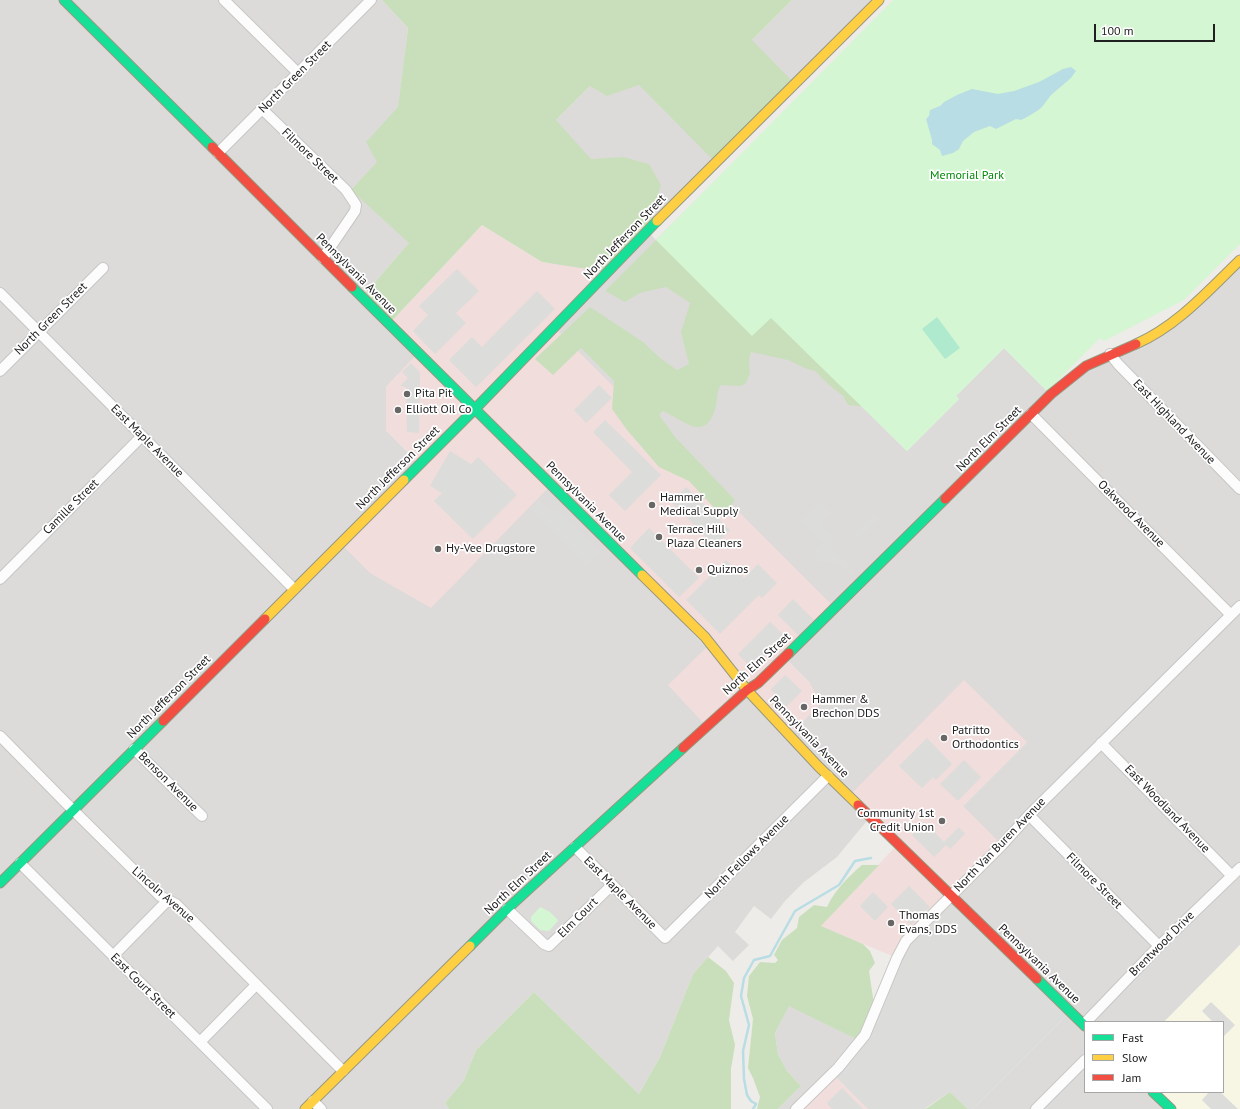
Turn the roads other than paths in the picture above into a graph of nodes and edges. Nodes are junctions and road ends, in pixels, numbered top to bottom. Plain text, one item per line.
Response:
1 (64, 0) edge
2 (224, 0) edge
3 (371, 0) edge
4 (879, 0) edge
5 (298, 73) junction
6 (262, 109) junction
7 (218, 153) junction
8 (323, 258) junction
9 (1240, 260) edge
10 (103, 268) dead end
11 (0, 293) edge
12 (39, 332) junction
13 (1110, 354) junction
14 (0, 371) edge
15 (474, 409) junction
16 (1031, 414) junction
17 (142, 436) junction
18 (1240, 489) edge
19 (0, 578) edge
20 (294, 589) junction
21 (1240, 606) edge
22 (1231, 615) junction
23 (747, 690) junction
24 (0, 736) edge
25 (1102, 743) junction
26 (134, 749) junction
27 (828, 776) junction
28 (73, 810) junction
29 (1029, 815) junction
30 (202, 816) dead end
31 (575, 847) junction
32 (20, 863) junction
33 (1240, 868) edge
34 (1232, 876) junction
35 (0, 883) edge
36 (612, 884) junction
37 (951, 895) junction
38 (168, 900) junction
39 (507, 909) junction
40 (665, 938) joint
41 (1159, 946) junction
42 (113, 956) junction
43 (256, 985) junction
44 (1088, 1021) edge
45 (1084, 1023) edge
46 (200, 1042) junction
47 (1084, 1061) edge
48 (343, 1071) junction
49 (1154, 1093) edge
50 (313, 1101) junction
51 (1168, 1108) edge
52 (267, 1109) edge
53 (305, 1109) edge
54 (321, 1109) edge
55 (796, 1109) edge
56 (1036, 1109) edge

1 - 7 main road, Pennsylvania Avenue
2 - 5 street
3 - 5 street, North Green Street
4 - 15 main road, North Jefferson Street
5 - 6 street, North Green Street
6 - 7 street, North Green Street
6 - 8 street, Filmore Street
7 - 8 main road, Pennsylvania Avenue
8 - 15 main road, Pennsylvania Avenue
9 - 13 main road, North Elm Street
10 - 12 street, North Green Street
11 - 12 street, East Maple Avenue
12 - 14 street, North Green Street
12 - 17 street, East Maple Avenue
13 - 16 main road, North Elm Street
13 - 18 street, East Highland Avenue
15 - 20 main road, North Jefferson Street
15 - 23 main road, Pennsylvania Avenue
16 - 22 street, Oakwood Avenue
16 - 23 main road, North Elm Street
17 - 19 street, Camille Street
17 - 20 street, East Maple Avenue
20 - 26 main road, North Jefferson Street
21 - 22 street, North Van Buren Avenue
22 - 25 street, North Van Buren Avenue
23 - 27 main road, Pennsylvania Avenue
23 - 31 main road, North Elm Street
24 - 28 street, Lincoln Avenue
25 - 29 street, North Van Buren Avenue
25 - 34 street, East Woodland Avenue
26 - 28 main road, North Jefferson Street
26 - 30 street, Benson Avenue
27 - 37 main road, Pennsylvania Avenue
27 - 40 street, North Fellows Avenue
28 - 32 main road, North Jefferson Street
28 - 38 street, Lincoln Avenue
29 - 37 street, North Van Buren Avenue
29 - 41 street, Filmore Street
31 - 36 street, East Maple Avenue
31 - 39 main road, North Elm Street
32 - 35 main road, North Jefferson Street
32 - 42 street, East Court Street
33 - 34 street, Brentwood Drive
34 - 41 street, Brentwood Drive
36 - 39 street, Elm Court
36 - 40 street, East Maple Avenue
37 - 45 main road, Pennsylvania Avenue
37 - 55 street, North Van Buren Avenue
38 - 42 street
38 - 43 street, Lincoln Avenue
39 - 48 main road, North Elm Street
41 - 44 street, Brentwood Drive
42 - 46 street, East Court Street
43 - 46 street
43 - 48 street, Lincoln Avenue
46 - 52 street, East Court Street
47 - 56 street
48 - 50 main road, North Elm Street
49 - 51 main road
50 - 53 main road, North Elm Street
50 - 54 street

